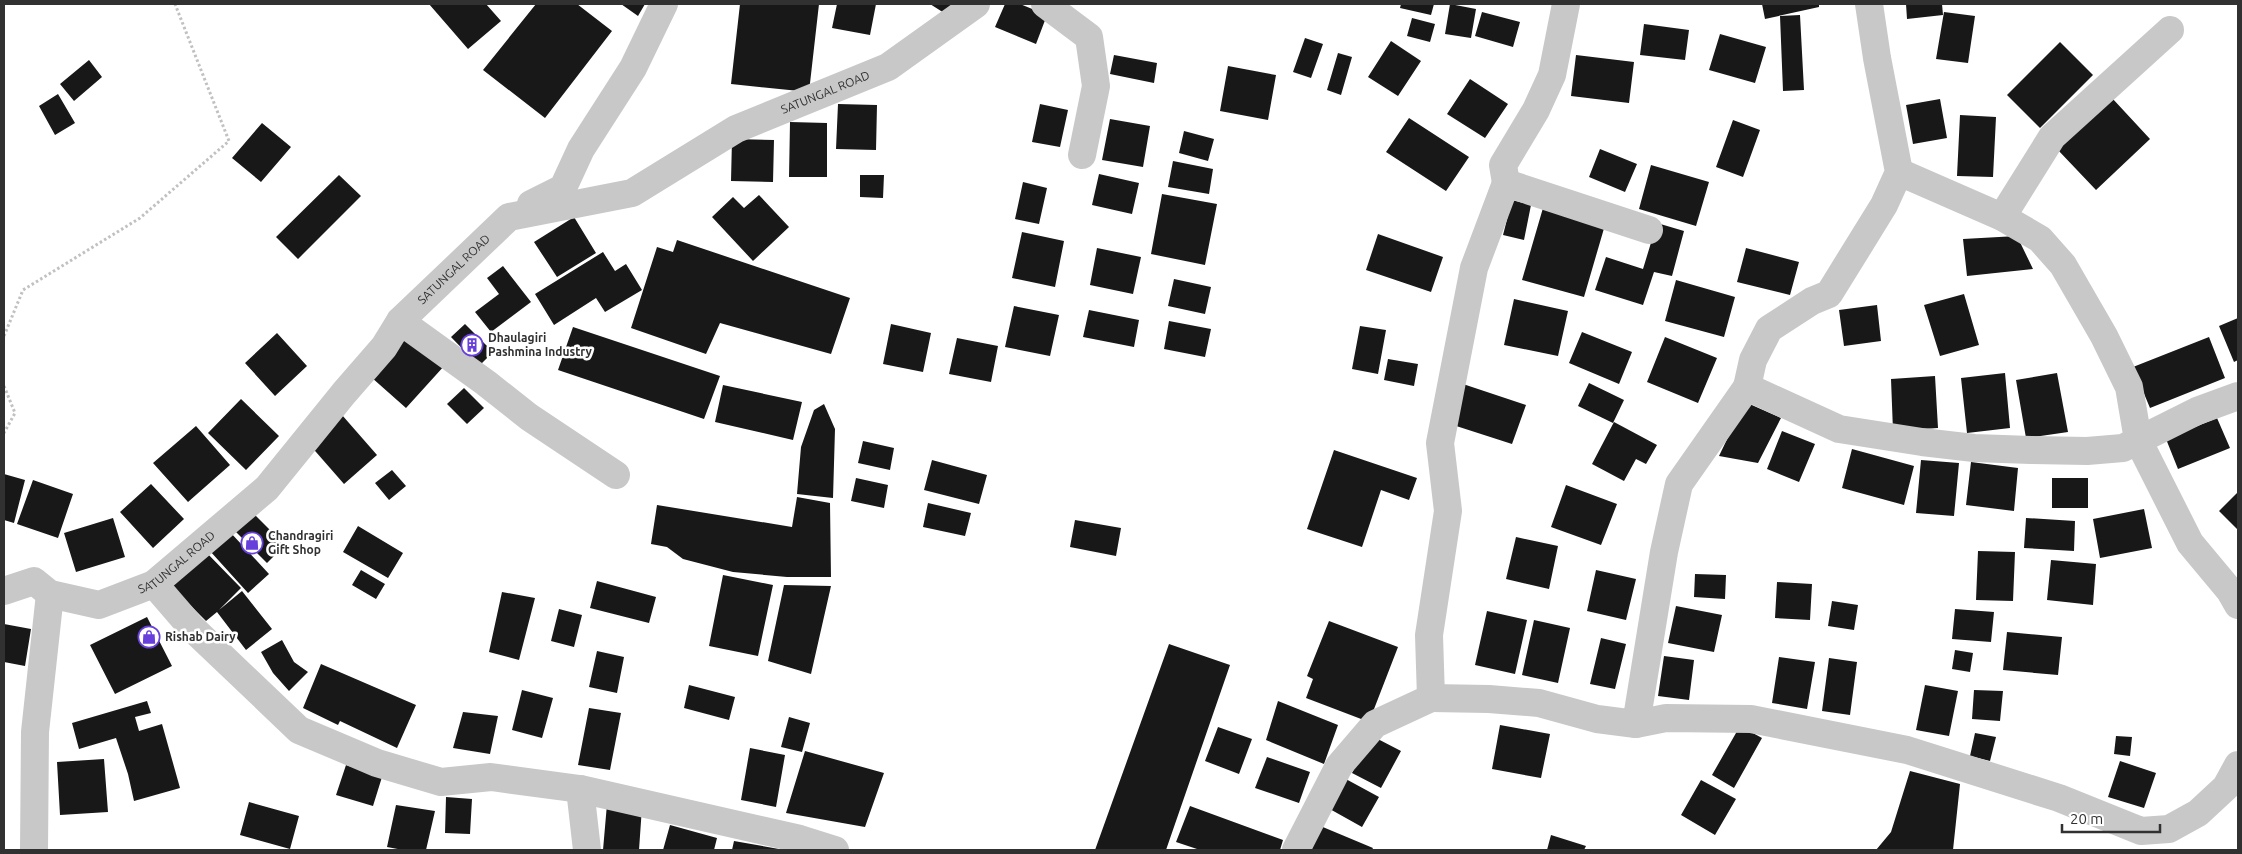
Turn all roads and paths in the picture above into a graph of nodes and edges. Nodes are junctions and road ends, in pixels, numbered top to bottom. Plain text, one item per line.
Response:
1 (174, 4) edge
2 (664, 4) edge
3 (976, 4) edge
4 (1045, 4) edge
5 (1566, 4) edge
6 (1869, 4) edge
7 (2170, 30) dead end
8 (1082, 155) dead end
9 (1899, 172) junction
10 (1506, 183) junction
11 (508, 216) junction
12 (2002, 217) junction
13 (1649, 230) dead end
14 (400, 322) junction
15 (4, 336) edge
16 (4, 386) edge
17 (1747, 387) junction
18 (2238, 396) edge
19 (4, 433) edge
20 (2138, 440) junction
21 (616, 475) dead end
22 (154, 584) junction
23 (4, 591) edge
24 (50, 594) junction
25 (2238, 605) edge
26 (1431, 698) junction
27 (1636, 724) junction
28 (2238, 765) edge
29 (580, 789) junction
30 (34, 850) edge
31 (587, 850) edge
32 (835, 850) edge
33 (1296, 850) edge

1 - 15 path
2 - 11 street
3 - 11 street, SATUNGAL ROAD
4 - 8 street
5 - 10 street
6 - 9 street
7 - 12 street
9 - 12 street
9 - 17 street
10 - 13 street
10 - 26 street
11 - 14 street, SATUNGAL ROAD
12 - 20 street
14 - 21 street
14 - 22 street, SATUNGAL ROAD
16 - 19 path
17 - 20 street
17 - 27 street
18 - 20 street
20 - 25 street
22 - 24 street, SATUNGAL ROAD
22 - 29 street
23 - 24 street, SATUNGAL ROAD
24 - 30 street
26 - 27 street
26 - 33 street
27 - 28 street
29 - 31 street
29 - 32 street

